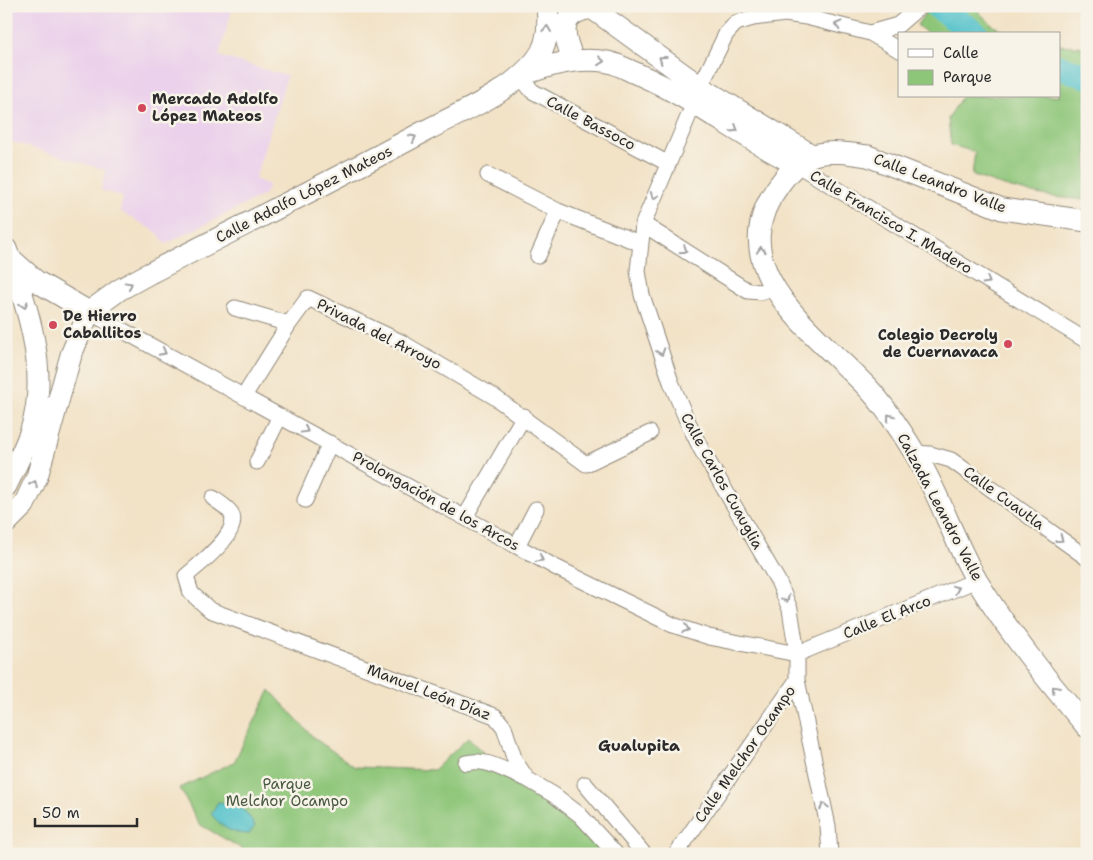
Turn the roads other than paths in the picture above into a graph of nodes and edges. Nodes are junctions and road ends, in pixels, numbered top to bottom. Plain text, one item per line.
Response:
1 (547, 6) edge
2 (920, 6) edge
3 (590, 7) edge
4 (870, 33) junction
5 (898, 49) edge
6 (574, 61) junction
7 (520, 76) junction
8 (698, 95) junction
9 (803, 159) junction
10 (668, 164) junction
11 (488, 175) dead end
12 (558, 211) junction
13 (1087, 221) edge
14 (643, 224) junction
15 (639, 243) junction
16 (8, 253) edge
17 (538, 256) dead end
18 (772, 287) junction
19 (235, 308) dead end
20 (89, 312) junction
21 (289, 324) junction
22 (1087, 342) edge
23 (244, 396) junction
24 (280, 416) junction
25 (524, 416) junction
26 (650, 433) dead end
27 (330, 443) junction
28 (915, 453) junction
29 (257, 462) dead end
30 (6, 486) edge
31 (213, 498) dead end
32 (305, 500) dead end
33 (536, 509) dead end
34 (465, 517) junction
35 (6, 523) edge
36 (517, 546) junction
37 (1087, 558) edge
38 (977, 580) junction
39 (797, 654) junction
40 (797, 680) junction
41 (1087, 726) edge
42 (466, 763) dead end
43 (527, 779) junction
44 (585, 784) dead end
45 (616, 854) edge
46 (644, 854) edge
47 (676, 854) edge
48 (830, 854) edge

7 -> 1 street, Calle Adolfo López Mateos
2 - 4 street, Calle Carlos Cuauglia
3 - 6 street
8 -> 3 street
4 - 5 street
4 -> 8 street, Calle Carlos Cuauglia
6 - 7 street, Calle Adolfo López Mateos
6 -> 8 street, Calle Adolfo López Mateos
7 - 10 street, Calle Bassoco
20 -> 7 street, Calle Adolfo López Mateos
8 - 9 street, Calle Francisco I. Madero
8 - 10 street, Calle Carlos Cuauglia
9 - 13 street, Calle Leandro Valle
18 -> 9 street, Calzada Leandro Valle
9 -> 22 street, Calle Francisco I. Madero
10 -> 14 street, Calle Carlos Cuauglia
11 - 12 street
12 - 15 street
12 - 17 street
14 - 15 street, Calle Carlos Cuauglia
14 -> 18 street
15 -> 39 street, Calle Carlos Cuauglia
16 - 20 street
16 -> 30 street
28 -> 18 street, Calzada Leandro Valle
19 - 21 street
20 -> 23 street, Prolongación de los Arcos
35 -> 20 street
21 - 23 street, Privada del Arroyo
21 - 25 street, Privada del Arroyo
23 - 24 street, Prolongación de los Arcos
24 -> 27 street, Prolongación de los Arcos
24 - 29 street
25 - 26 street, Privada del Arroyo
25 - 34 street
27 - 32 street
27 - 34 street, Prolongación de los Arcos
28 -> 37 street, Calle Cuautla
28 - 38 street, Calzada Leandro Valle
31 - 43 street, Manuel León Díaz
33 - 36 street
34 - 36 street, Prolongación de los Arcos
36 -> 39 street, Prolongación de los Arcos
39 -> 38 street, Calle El Arco
41 -> 38 street, Calzada Leandro Valle
39 - 40 street, Calle Carlos Cuauglia
40 - 47 street, Calle Melchor Ocampo
48 -> 40 street, Calle Carlos Cuauglia
42 - 43 street
43 - 45 street, Manuel León Díaz
44 - 46 street

